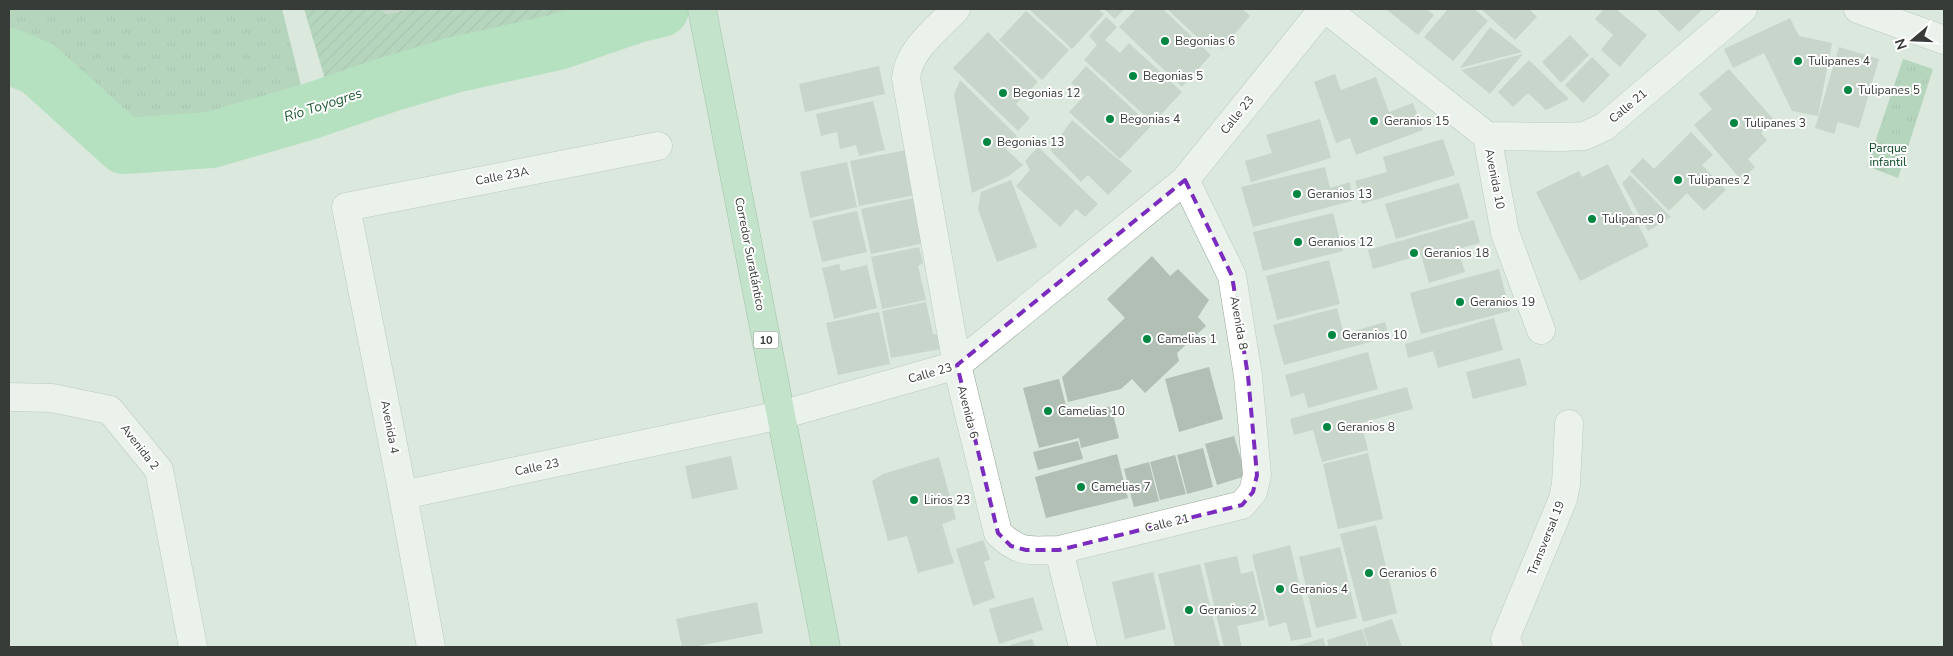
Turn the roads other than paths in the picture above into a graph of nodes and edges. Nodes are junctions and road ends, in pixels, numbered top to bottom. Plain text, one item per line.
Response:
1 (956, 9) edge
2 (1324, 9) edge
3 (1743, 9) edge
4 (1858, 9) edge
5 (704, 20) edge
6 (1944, 40) edge
7 (1486, 136) junction
8 (658, 146) dead end
9 (1185, 180) junction
10 (346, 207) joint
11 (1541, 330) dead end
12 (957, 366) junction
13 (9, 397) edge
14 (781, 415) junction
15 (1569, 424) dead end
16 (1257, 475) joint
17 (403, 495) junction
18 (1059, 550) junction
19 (193, 647) edge
20 (431, 647) edge
21 (826, 647) edge
22 (1083, 647) edge
23 (1509, 647) edge

1 - 12 street, Avenida 6
2 - 7 street, Avenida 10
2 - 9 street, Calle 23
3 - 7 street, Calle 21
4 - 6 street
5 - 14 main road, Corredor Suratlántico / 10
7 - 11 street, Avenida 10
8 - 10 street, Calle 23A
9 - 12 street, Calle 23
9 - 16 street, Avenida 8
10 - 17 street, Avenida 4
12 - 14 street, Calle 23
12 - 18 street, Avenida 6
13 - 19 street, Avenida 2
14 - 17 street, Calle 23
14 - 21 main road, Corredor Suratlántico / 10
15 - 23 street, Transversal 19
16 - 18 street, Calle 21
17 - 20 street, Avenida 4
18 - 22 street

